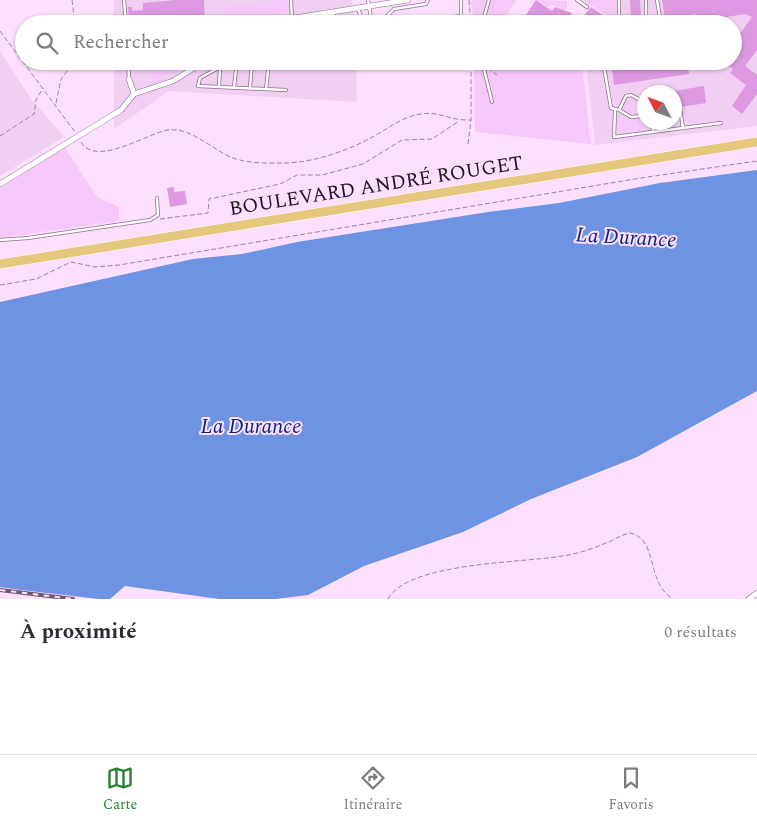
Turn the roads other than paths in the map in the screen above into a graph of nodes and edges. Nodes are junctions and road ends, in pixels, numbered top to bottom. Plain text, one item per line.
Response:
1 (124, 0) edge
2 (291, 0) edge
3 (408, 0) edge
4 (428, 0) edge
5 (461, 0) edge
6 (489, 0) edge
7 (577, 0) edge
8 (619, 0) edge
9 (646, 0) edge
10 (657, 0) edge
11 (368, 3) edge
12 (587, 7) dead end
13 (358, 8) junction
14 (334, 12) junction
15 (646, 14) dead end
16 (125, 15) edge
17 (292, 15) edge
18 (313, 15) edge
19 (333, 15) edge
20 (361, 15) edge
21 (389, 15) edge
22 (461, 15) edge
23 (485, 15) edge
24 (620, 15) edge
25 (660, 15) edge
26 (128, 70) edge
27 (191, 70) edge
28 (216, 70) edge
29 (220, 70) edge
30 (236, 70) edge
31 (251, 70) edge
32 (268, 70) edge
33 (483, 70) edge
34 (605, 70) edge
35 (129, 79) joint
36 (219, 87) junction
37 (234, 88) junction
38 (250, 88) junction
39 (266, 89) junction
40 (286, 90) dead end
41 (134, 94) junction
42 (637, 98) edge
43 (492, 102) dead end
44 (617, 110) junction
45 (637, 117) edge
46 (721, 123) dead end
47 (682, 128) edge
48 (668, 130) edge
49 (654, 132) joint
50 (757, 142) edge
51 (0, 184) edge
52 (157, 198) dead end
53 (0, 240) edge
54 (0, 264) edge
55 (757, 593) edge
56 (749, 599) edge

1 - 16 lane
2 - 17 lane
3 - 11 street
4 - 21 lane
5 - 22 lane
6 - 23 lane
7 - 12 lane
8 - 24 lane
9 - 15 lane
10 - 25 lane
11 - 13 street
13 - 14 street
13 - 20 lane
14 - 18 street
14 - 19 lane
26 - 35 lane
27 - 41 street
28 - 36 lane
29 - 36 lane
30 - 37 lane
31 - 38 lane
32 - 39 lane
33 - 43 lane
34 - 44 lane
35 - 41 street
36 - 37 lane
37 - 38 lane
38 - 39 lane
39 - 40 lane
41 - 51 street
42 - 44 lane
44 - 45 lane
44 - 49 lane
46 - 47 lane
48 - 49 lane
50 - 54 main road, BOULEVARD ANDRÉ ROUGET
52 - 53 lane
55 - 56 street

